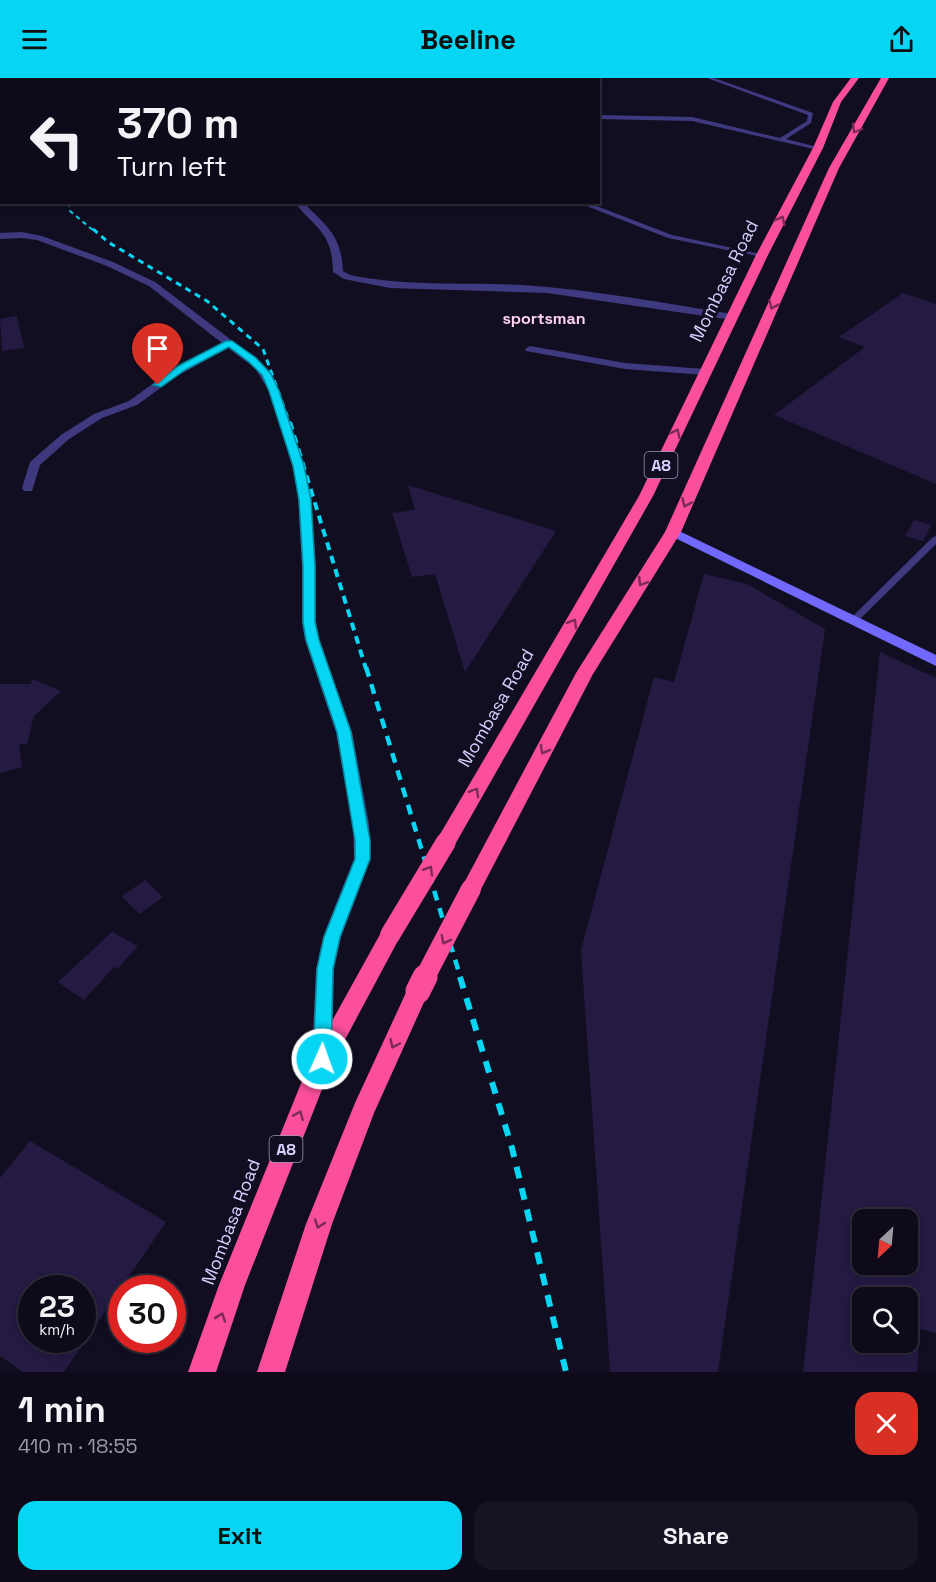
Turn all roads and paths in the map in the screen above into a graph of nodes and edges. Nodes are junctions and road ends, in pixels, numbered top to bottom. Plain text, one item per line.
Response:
1 (709, 78) edge
2 (855, 78) edge
3 (885, 78) edge
4 (600, 117) edge
5 (782, 140) junction
6 (818, 148) junction
7 (300, 204) edge
8 (585, 204) edge
9 (0, 236) edge
10 (762, 255) junction
11 (732, 317) junction
12 (229, 343) junction
13 (530, 350) dead end
14 (705, 372) junction
15 (28, 488) dead end
16 (672, 532) junction
17 (936, 539) edge
18 (854, 620) junction
19 (936, 661) edge
20 (322, 1059) junction
21 (202, 1372) edge
22 (271, 1372) edge

1 - 5 lane
2 - 6 highway, Mombasa Road / A8
3 -> 16 highway, A8
4 - 5 lane
5 - 6 lane
10 -> 6 highway, Mombasa Road / A8
7 - 11 street
8 - 10 lane
9 - 12 street
10 - 11 highway, Mombasa Road / A8
11 - 14 highway, Mombasa Road / A8
12 - 15 street
12 - 20 street
13 - 14 street
20 -> 14 highway, Mombasa Road / A8, bridge
16 - 18 street
16 -> 22 highway, A8, bridge
17 - 18 lane
18 - 19 street
21 -> 20 highway, Mombasa Road / A8

